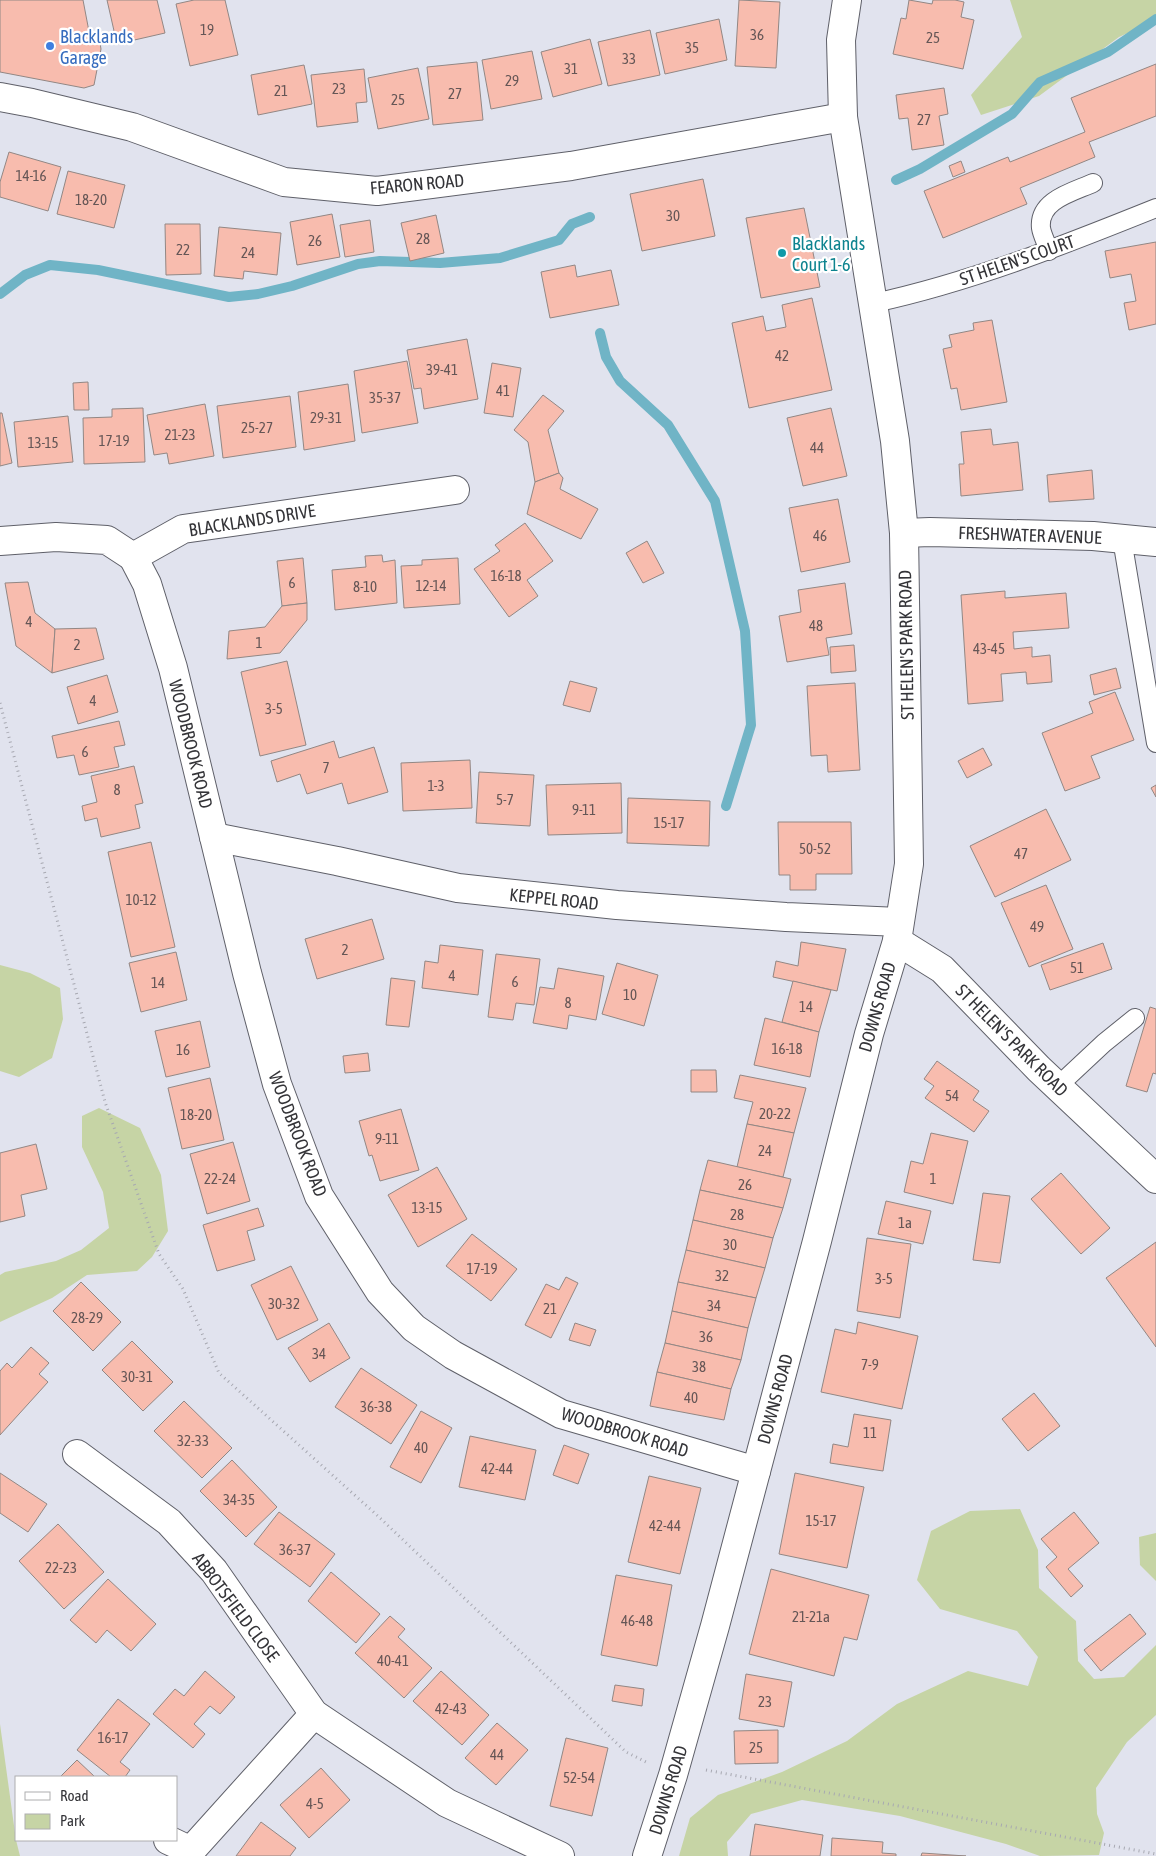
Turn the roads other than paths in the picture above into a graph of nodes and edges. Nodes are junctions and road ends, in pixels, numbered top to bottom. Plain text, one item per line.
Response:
1 (847, 0) edge
2 (0, 97) edge
3 (843, 117) junction
4 (1093, 184) dead end
5 (1156, 208) edge
6 (1049, 251) junction
7 (874, 303) junction
8 (455, 490) dead end
9 (904, 532) junction
10 (1122, 539) junction
11 (0, 541) edge
12 (1156, 542) edge
13 (133, 557) junction
14 (1156, 743) edge
15 (214, 837) junction
16 (898, 931) junction
17 (1135, 1018) dead end
18 (1058, 1086) junction
19 (1156, 1179) edge
20 (77, 1454) dead end
21 (756, 1472) junction
22 (314, 1714) junction
23 (182, 1849) edge
24 (560, 1856) edge
25 (648, 1856) edge

1 - 3 street, ST HELEN'S PARK ROAD
2 - 3 street, FEARON ROAD
3 - 7 street, ST HELEN'S PARK ROAD
4 - 6 lane
5 - 6 lane, ST HELEN'S COURT
6 - 7 lane, ST HELEN'S COURT
7 - 9 street, ST HELEN'S PARK ROAD
8 - 13 street, BLACKLANDS DRIVE
9 - 10 street, FRESHWATER AVENUE
9 - 16 street, ST HELEN'S PARK ROAD
10 - 12 street, FRESHWATER AVENUE
10 - 14 lane
11 - 13 street
13 - 15 street, WOODBROOK ROAD
15 - 16 street, KEPPEL ROAD
15 - 21 street, WOODBROOK ROAD
16 - 18 street, ST HELEN'S PARK ROAD
16 - 21 street, DOWNS ROAD
17 - 18 lane
18 - 19 street, ST HELEN'S PARK ROAD
20 - 22 street, ABBOTSFIELD CLOSE
21 - 25 street, DOWNS ROAD
22 - 23 street
22 - 24 street, ABBOTSFIELD CLOSE

